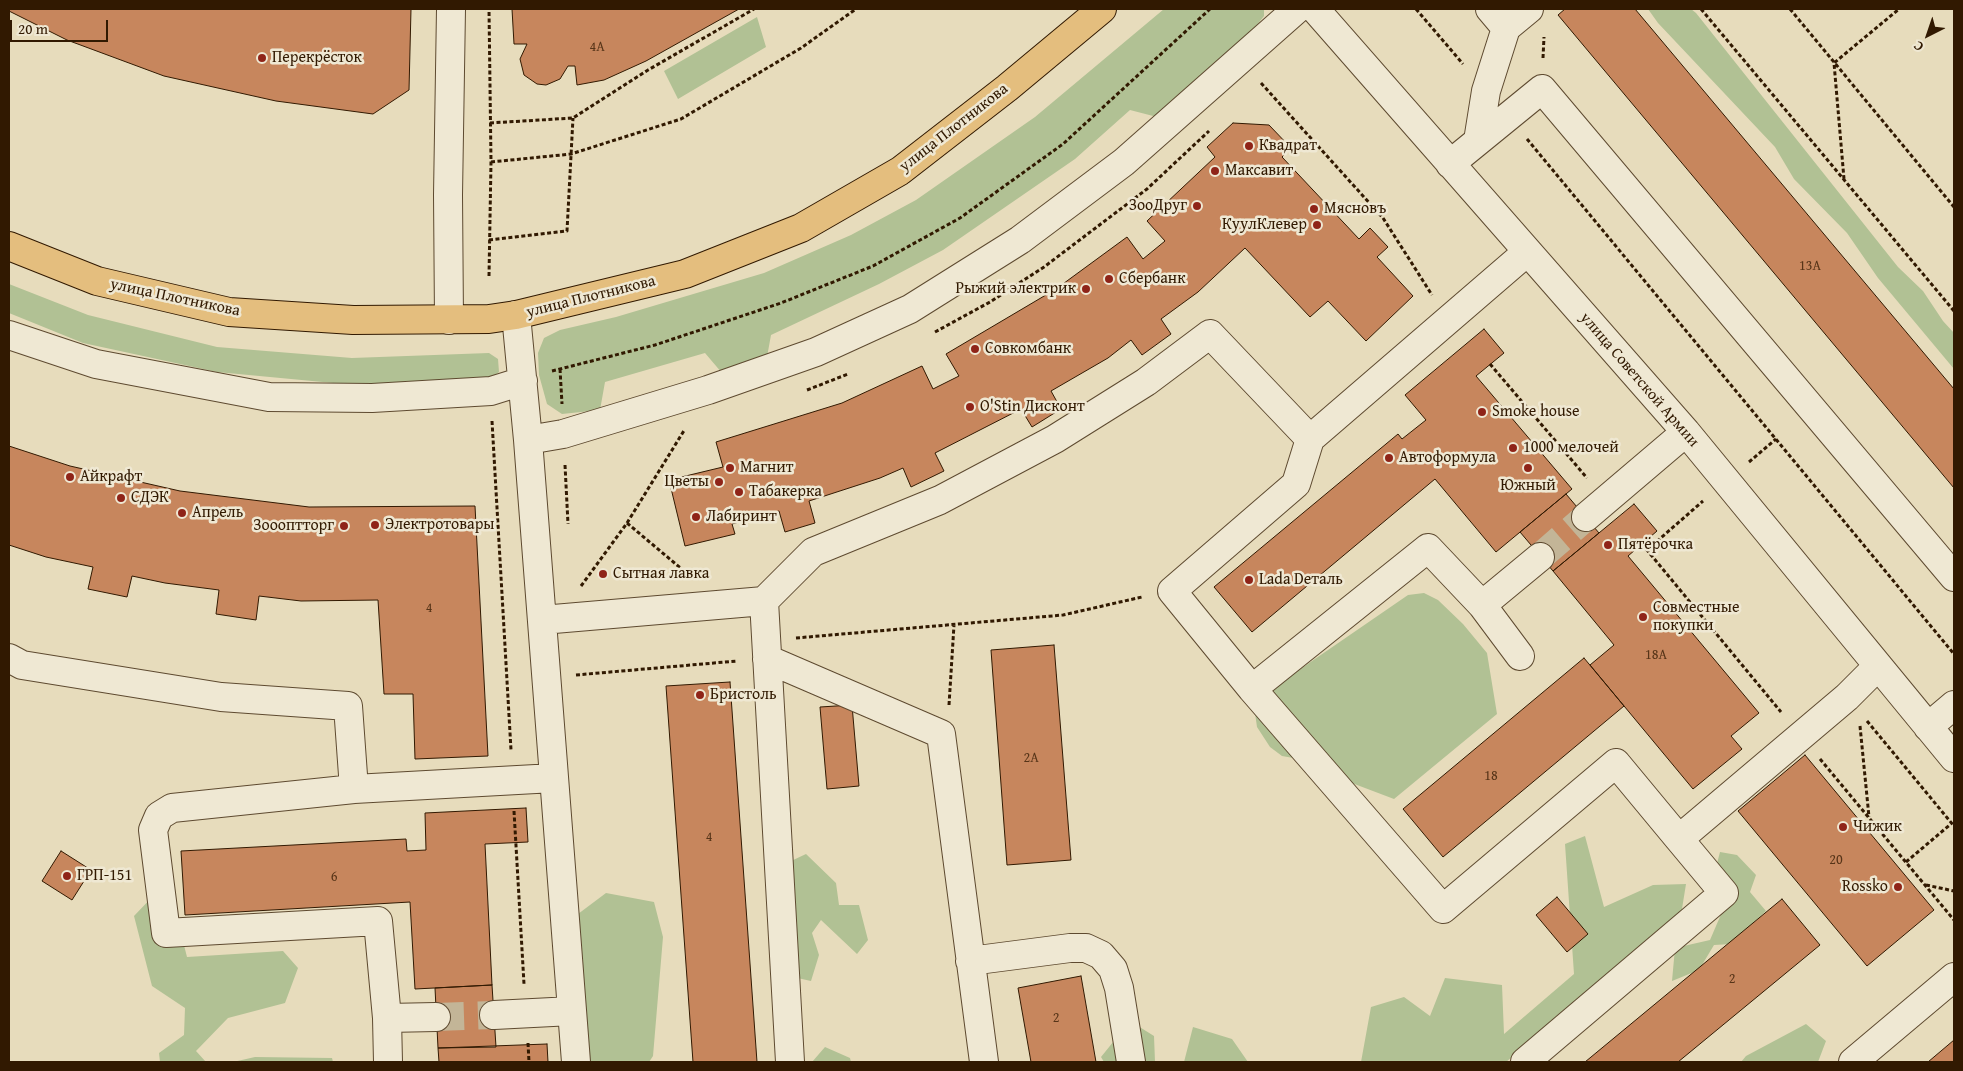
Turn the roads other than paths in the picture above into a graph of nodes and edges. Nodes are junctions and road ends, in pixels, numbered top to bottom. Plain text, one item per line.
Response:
1 (451, 9) edge
2 (1102, 9) edge
3 (1297, 9) edge
4 (1315, 9) edge
5 (1498, 18) edge
6 (1536, 19) edge
7 (1478, 140) junction
8 (1450, 164) junction
9 (9, 246) edge
10 (1527, 252) junction
11 (516, 315) junction
12 (449, 320) junction
13 (9, 335) edge
14 (523, 381) junction
15 (1686, 432) junction
16 (1310, 439) junction
17 (528, 440) junction
18 (1596, 509) tunnel mouth
19 (1540, 557) tunnel mouth
20 (1954, 577) edge
21 (764, 601) junction
22 (1482, 606) junction
23 (542, 620) junction
24 (767, 650) junction
25 (1520, 656) dead end
26 (9, 658) edge
27 (1878, 667) junction
28 (1252, 690) junction
29 (1954, 705) edge
30 (1928, 727) junction
31 (1954, 758) edge
32 (554, 778) junction
33 (354, 789) junction
34 (1679, 839) junction
35 (970, 961) junction
36 (1954, 977) edge
37 (572, 1011) junction
38 (494, 1015) tunnel mouth
39 (436, 1017) tunnel mouth
40 (386, 1018) junction
41 (388, 1062) edge
42 (576, 1062) edge
43 (790, 1062) edge
44 (984, 1062) edge
45 (1131, 1062) edge
46 (1525, 1062) edge
47 (1853, 1062) edge

1 - 12 street
2 - 11 main road, улица Плотникова
3 - 17 street
4 - 8 street, улица Советской Армии
5 - 6 street
5 - 7 street
7 - 8 street
7 - 20 street
8 - 10 street, улица Советской Армии
9 - 12 main road, улица Плотникова
10 - 15 street, улица Советской Армии
10 - 16 street
11 - 12 main road, улица Плотникова
11 - 14 street
13 - 14 street
14 - 17 street
15 - 18 street
15 - 27 street, улица Советской Армии
16 - 21 street
16 - 28 street
17 - 23 street
19 - 22 street
21 - 23 street
21 - 24 street
22 - 25 street
22 - 28 street
23 - 32 street
24 - 35 street
24 - 43 street
26 - 33 street
27 - 30 street, улица Советской Армии
27 - 34 street
28 - 34 street
29 - 30 street
30 - 31 street, улица Советской Армии
32 - 33 street
32 - 37 street
33 - 40 street
34 - 46 street
35 - 44 street
35 - 45 street
36 - 47 street
37 - 38 street
37 - 42 street
39 - 40 street
40 - 41 street

